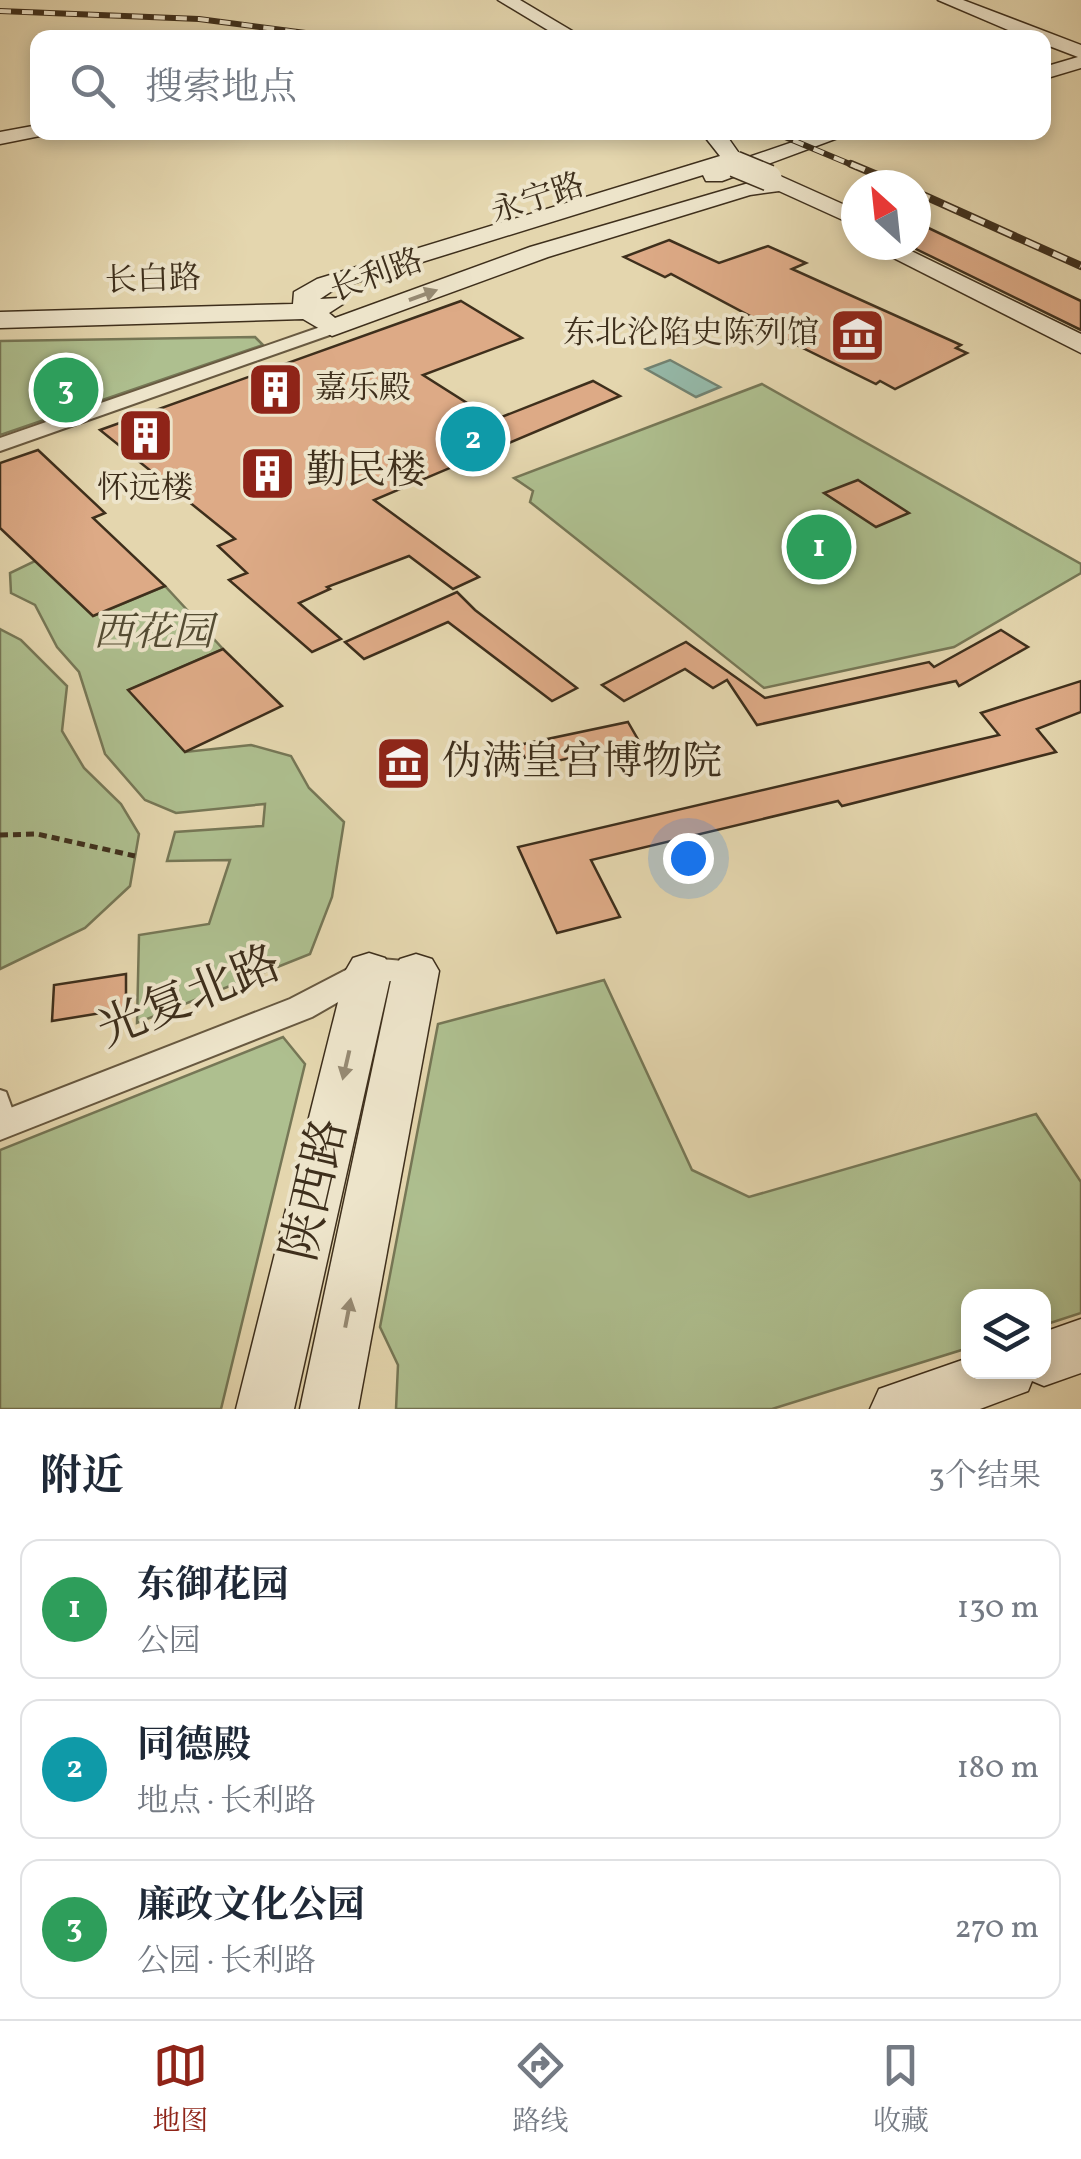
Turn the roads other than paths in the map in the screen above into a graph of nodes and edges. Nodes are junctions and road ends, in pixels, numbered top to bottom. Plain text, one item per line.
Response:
1 (508, 0) edge
2 (938, 3) edge
3 (561, 30) edge
4 (998, 30) edge
5 (1017, 30) edge
6 (1051, 42) edge
7 (1051, 51) edge
8 (1081, 52) edge
9 (1081, 62) edge
10 (1051, 72) edge
11 (30, 132) edge
12 (0, 138) edge
13 (720, 140) edge
14 (820, 140) edge
15 (732, 162) junction
16 (775, 181) junction
17 (841, 212) edge
18 (841, 226) edge
19 (931, 256) edge
20 (910, 260) edge
21 (309, 311) junction
22 (0, 320) edge
23 (332, 328) junction
24 (1081, 330) edge
25 (1081, 345) edge
26 (0, 445) edge
27 (392, 971) junction
28 (3, 1115) edge
29 (1081, 1346) edge
30 (1051, 1357) edge
31 (987, 1379) edge
32 (265, 1409) edge
33 (329, 1409) edge
34 (899, 1409) edge

1 - 3 street
2 - 4 street
2 - 5 street
6 - 8 street
7 - 9 street
9 - 10 street
11 - 12 street
13 - 15 street
14 - 21 street, 永宁路
15 - 16 street, bridge
15 - 21 street
16 - 17 street
16 - 18 street
23 -> 16 street, 长利路
19 - 24 street
20 - 25 street
21 - 22 street, 长白路
21 - 23 street
23 - 26 street, 长利路
27 - 28 street, 光复北路
27 -> 32 street, 陕西路
33 -> 27 street, 陕西路
29 - 30 street
31 - 34 street

